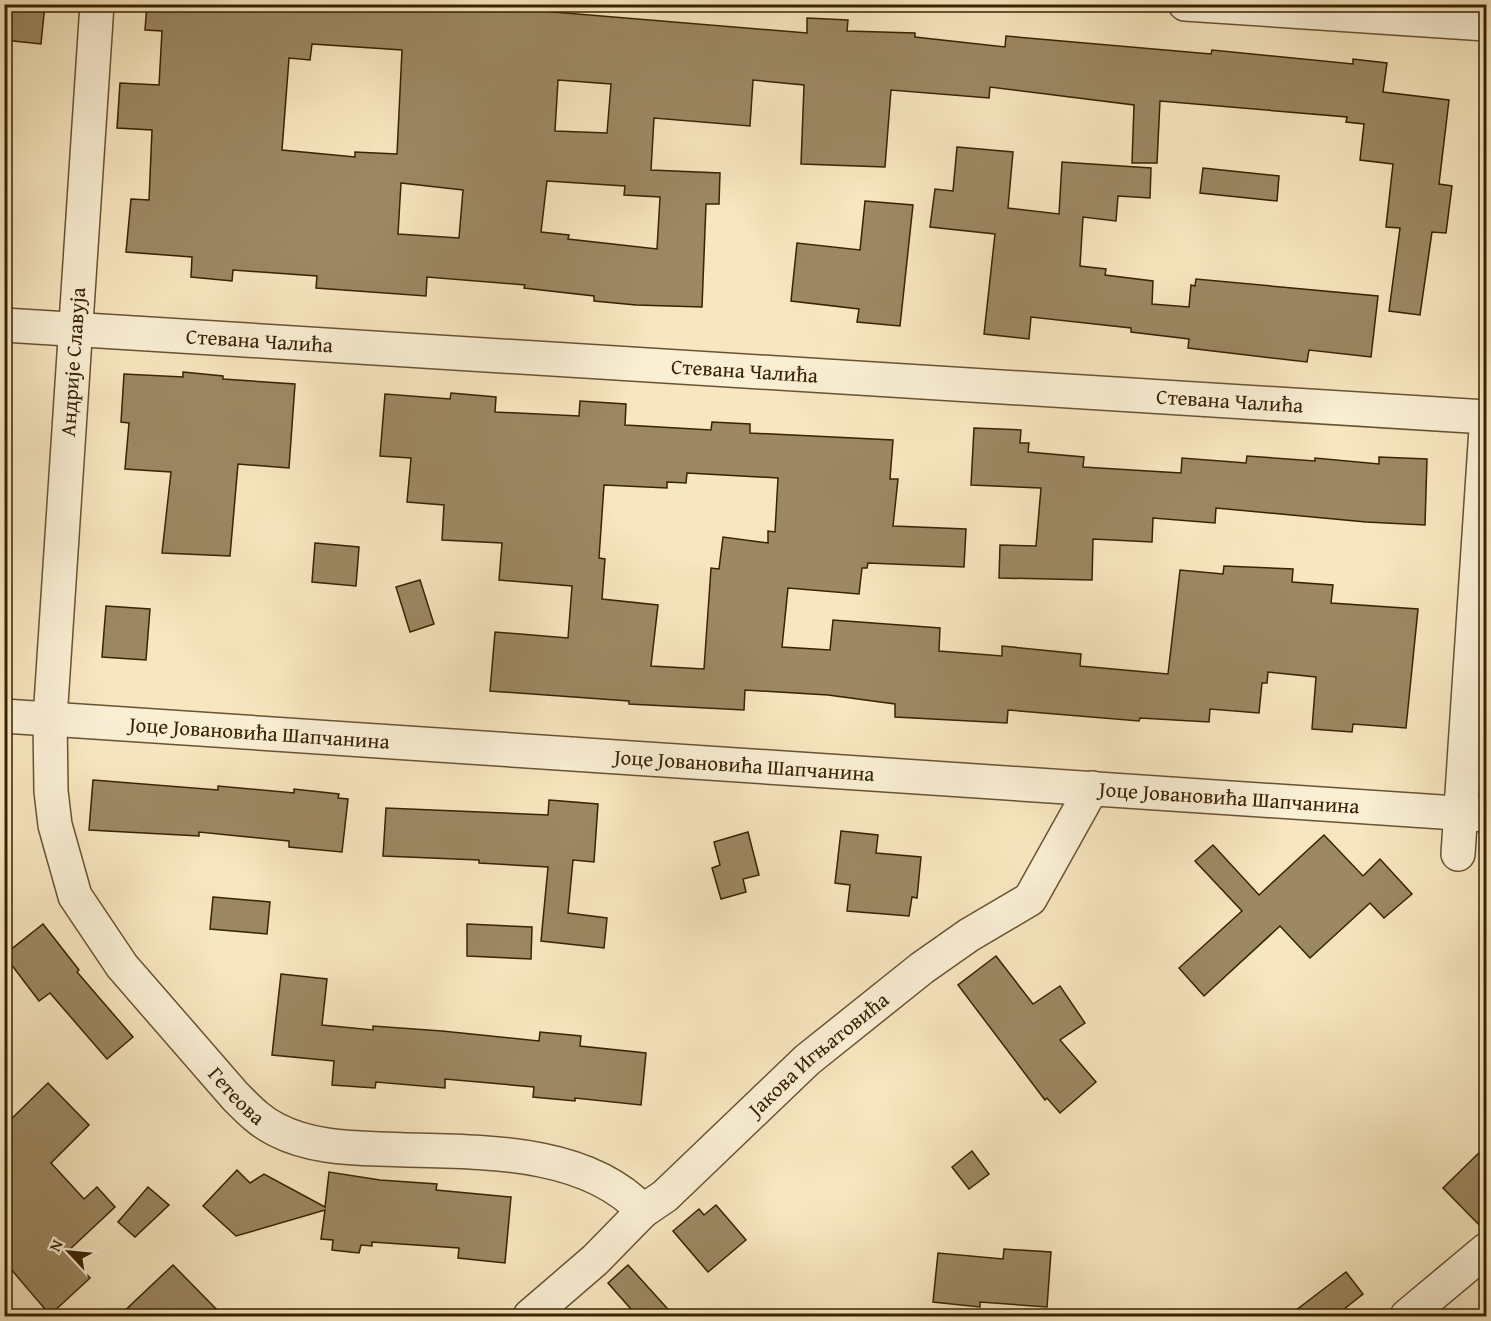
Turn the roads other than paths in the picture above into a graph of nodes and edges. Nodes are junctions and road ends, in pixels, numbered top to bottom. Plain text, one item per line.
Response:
1 (97, 4) edge
2 (1185, 4) edge
3 (1486, 24) edge
4 (4, 325) edge
5 (75, 330) junction
6 (1486, 417) edge
7 (1486, 429) edge
8 (4, 716) edge
9 (50, 719) junction
10 (1092, 788) junction
11 (1474, 814) edge
12 (1458, 854) dead end
13 (643, 1211) junction
14 (1486, 1250) edge
15 (530, 1317) edge
16 (1407, 1317) edge

1 - 5 street, Андрије Славуја
2 - 3 street
4 - 5 street, Стевана Чалића
5 - 6 street, Стевана Чалића
5 - 9 street, Андрије Славуја
7 - 11 street
8 - 9 street, Јоце Јовановића Шапчанина
9 - 10 street, Јоце Јовановића Шапчанина
9 - 13 street, Гетеова
10 - 11 street, Јоце Јовановића Шапчанина
10 - 13 street, Јакова Игњатовића
11 - 12 street
13 - 15 street, Јакова Игњатовића
14 - 16 street

